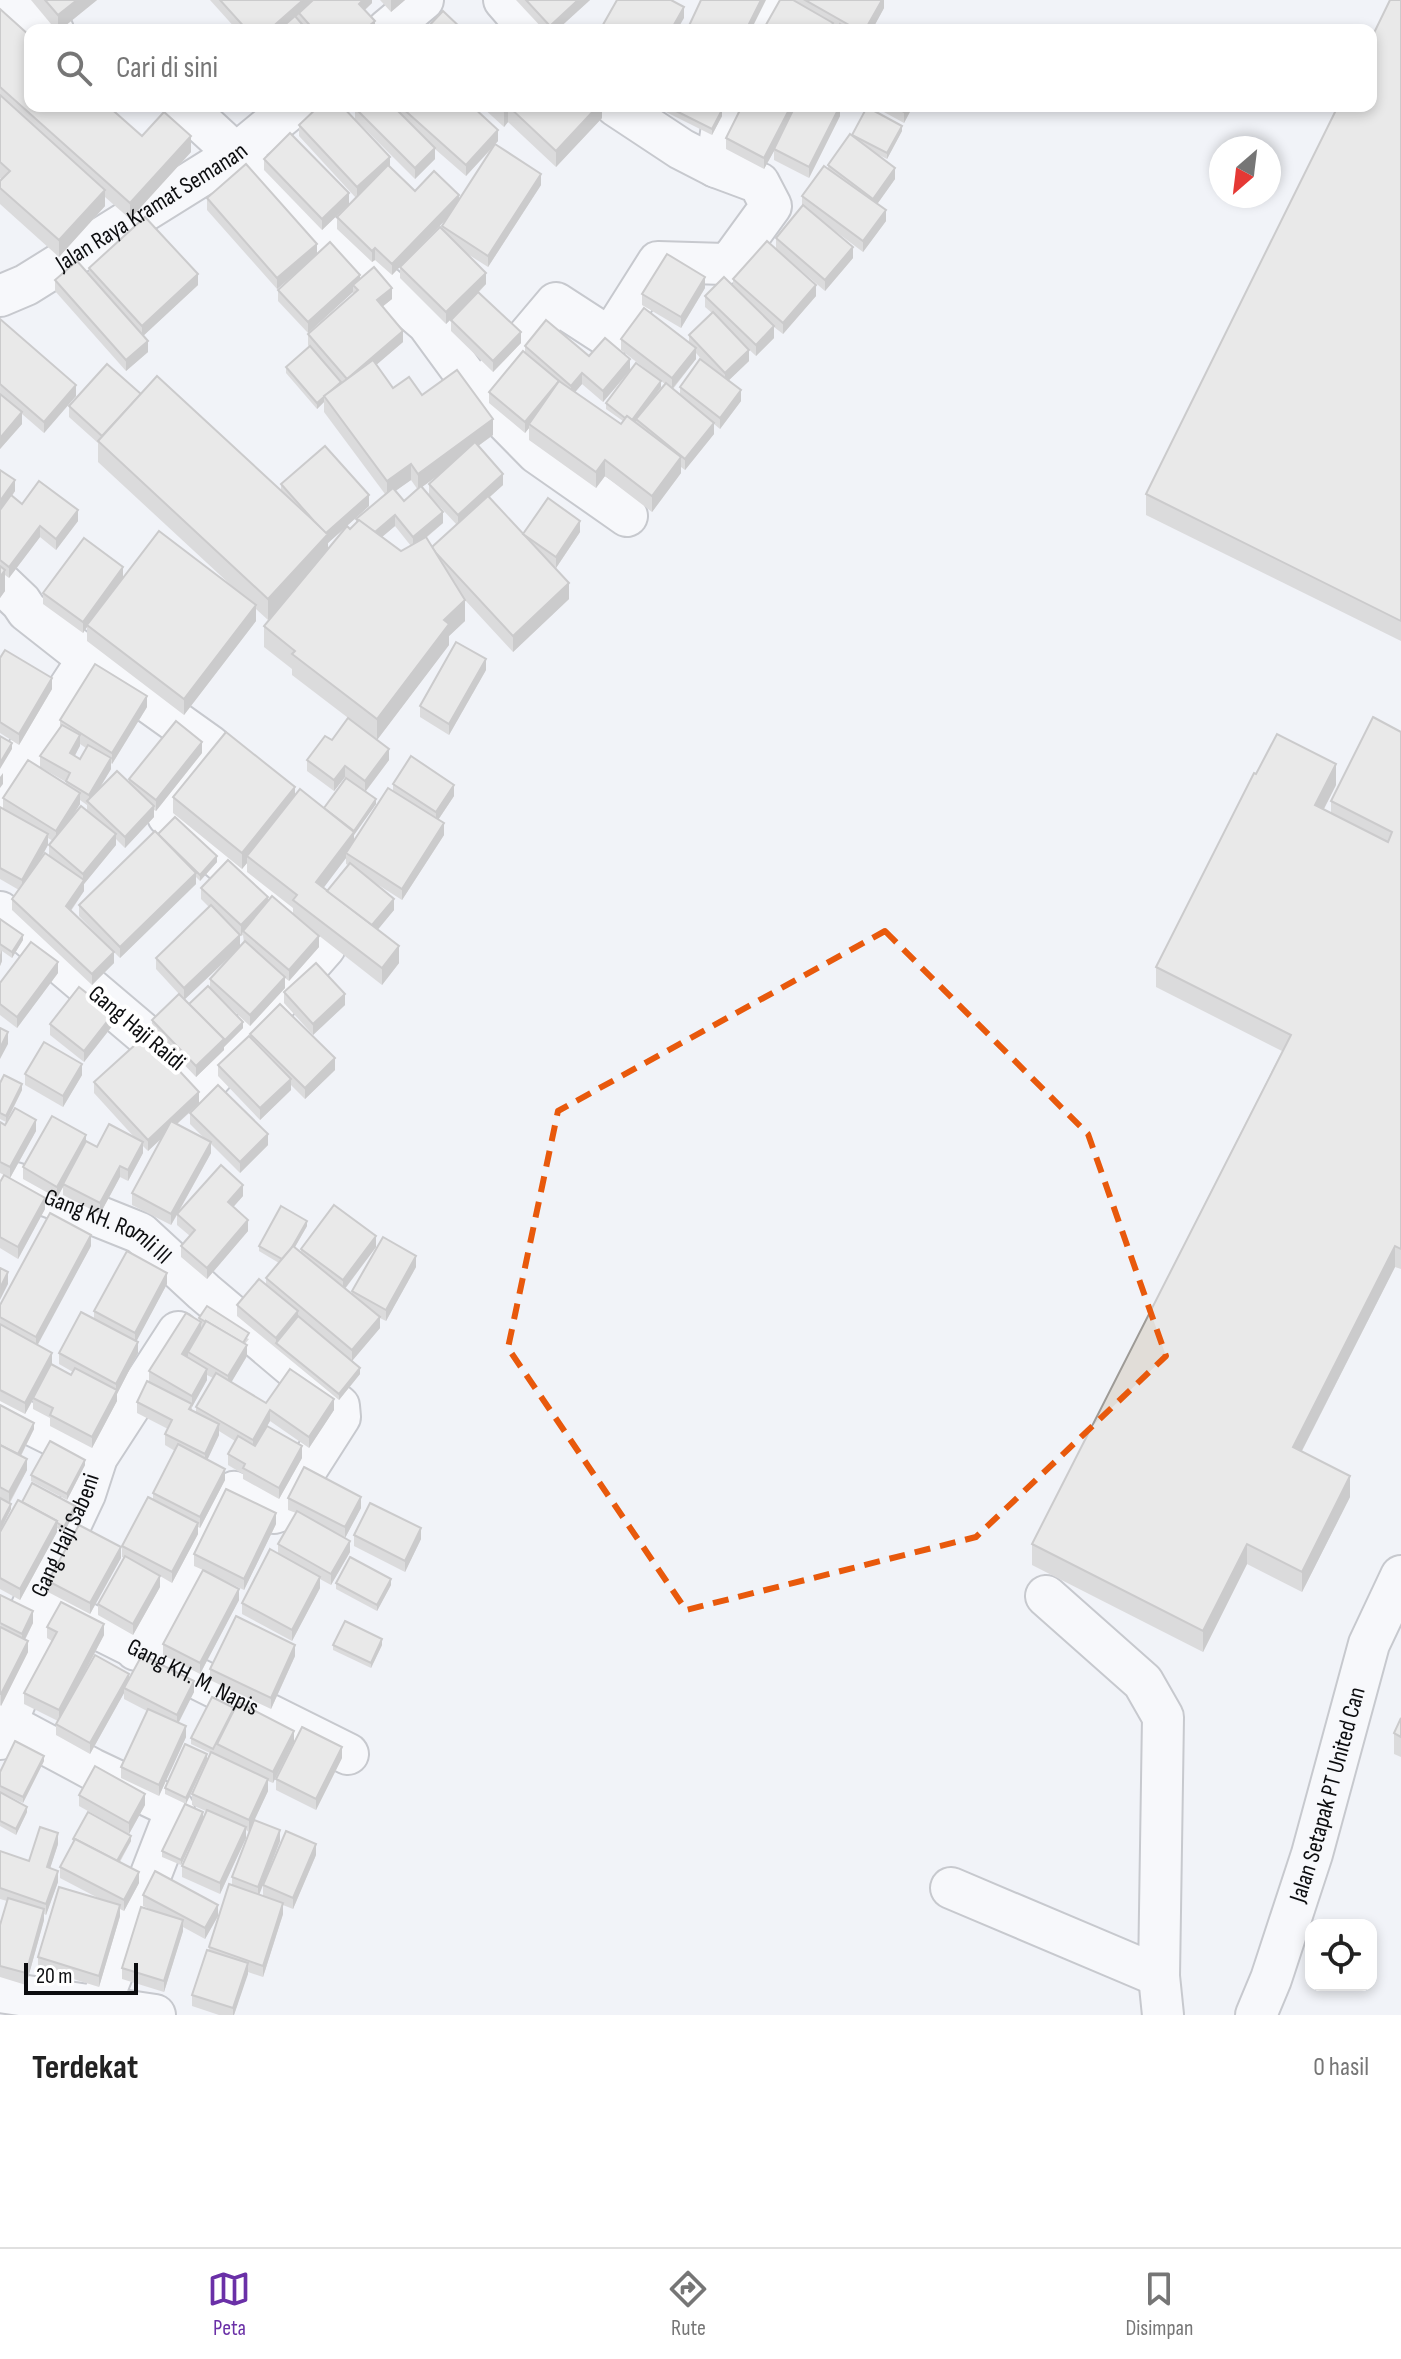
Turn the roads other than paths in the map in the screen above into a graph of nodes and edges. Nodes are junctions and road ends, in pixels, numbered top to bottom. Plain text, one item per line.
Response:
1 (16, 0) edge
2 (423, 0) edge
3 (504, 0) edge
4 (772, 0) edge
5 (46, 24) edge
6 (394, 24) edge
7 (525, 24) edge
8 (762, 24) edge
9 (190, 112) edge
10 (287, 112) edge
11 (625, 112) edge
12 (724, 112) edge
13 (236, 154) junction
14 (716, 167) junction
15 (9, 282) edge
16 (479, 394) junction
17 (627, 516) dead end
18 (0, 582) edge
19 (88, 659) junction
20 (0, 793) edge
21 (0, 912) edge
22 (0, 1182) edge
23 (204, 1292) junction
24 (0, 1409) edge
25 (97, 1457) junction
26 (1401, 1576) edge
27 (1046, 1596) dead end
28 (25, 1612) edge
29 (136, 1650) junction
30 (3, 1731) edge
31 (348, 1754) dead end
32 (951, 1888) dead end
33 (1159, 1976) junction
34 (0, 1992) edge
35 (99, 2008) junction
36 (155, 2015) edge
37 (1163, 2015) edge
38 (1256, 2015) edge

1 - 5 street
2 - 6 street
3 - 7 street
4 - 8 street
9 - 13 street
10 - 13 street, Jalan Raya Kramat Semanan
11 - 14 street
12 - 14 street
13 - 15 street, Jalan Raya Kramat Semanan
13 - 16 street
14 - 16 street
16 - 17 street
18 - 19 street, Gang Haji Raidi
19 - 20 street
19 - 21 street, Gang Haji Raidi
22 - 23 street, Gang KH. Romli III
23 - 25 street, Gang Haji Sabeni
23 - 29 street, Gang KH. Romli III
24 - 25 street, Gang Haji Sabeni
25 - 28 street, Gang Haji Sabeni
26 - 38 street, Jalan Setapak PT United Can
27 - 33 street
28 - 29 street, Gang KH. M. Napis
28 - 30 street
29 - 31 street, Gang KH. M. Napis
30 - 35 street
32 - 33 street
33 - 37 street
34 - 35 street
35 - 36 street

